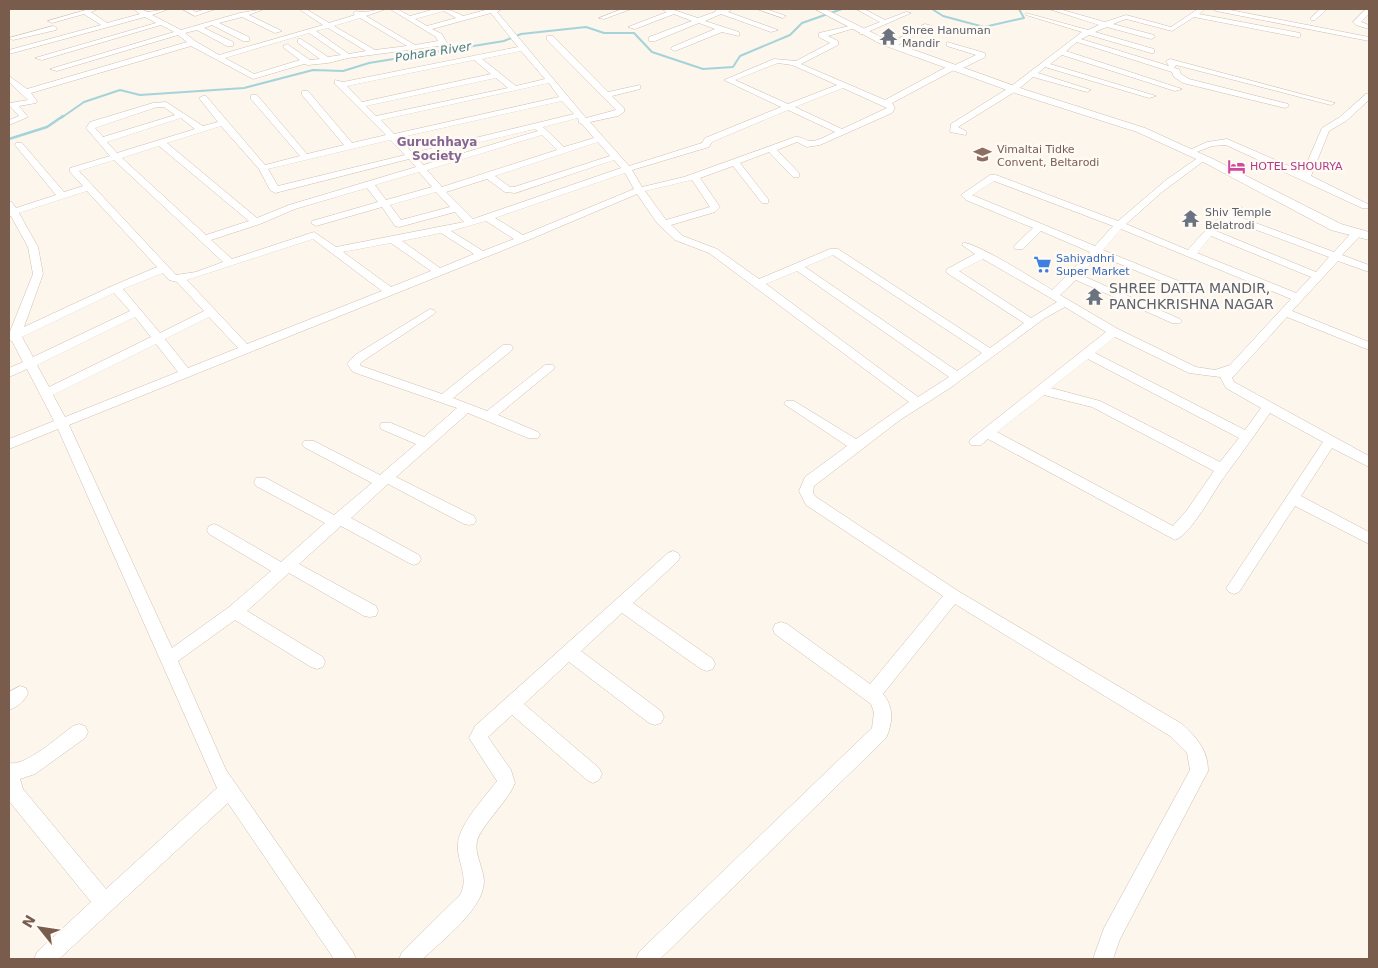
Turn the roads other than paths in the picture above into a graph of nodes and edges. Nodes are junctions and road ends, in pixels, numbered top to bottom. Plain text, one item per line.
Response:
1 (95, 9) edge
2 (136, 9) edge
3 (166, 9) edge
4 (185, 9) edge
5 (213, 9) edge
6 (261, 9) edge
7 (302, 9) edge
8 (349, 9) edge
9 (383, 9) edge
10 (393, 9) edge
11 (495, 9) edge
12 (628, 9) edge
13 (665, 9) edge
14 (712, 9) edge
15 (760, 9) edge
16 (859, 9) edge
17 (1052, 9) edge
18 (1216, 9) edge
19 (1324, 9) edge
20 (725, 10) edge
21 (1369, 10) edge
22 (1198, 11) edge
23 (85, 12) junction
24 (674, 12) junction
25 (824, 12) edge
26 (908, 13) dead end
27 (147, 14) junction
28 (242, 14) junction
29 (1028, 14) dead end
30 (360, 15) junction
31 (783, 16) dead end
32 (409, 18) junction
33 (461, 18) junction
34 (602, 18) dead end
35 (1313, 19) dead end
36 (699, 21) junction
37 (162, 23) junction
38 (213, 23) junction
39 (886, 23) junction
40 (1105, 24) junction
41 (329, 25) junction
42 (106, 26) junction
43 (928, 26) dead end
44 (197, 27) junction
45 (632, 27) dead end
46 (1369, 27) edge
47 (426, 28) junction
48 (722, 29) junction
49 (858, 29) junction
50 (774, 30) dead end
51 (278, 31) dead end
52 (179, 32) junction
53 (1089, 32) junction
54 (312, 34) junction
55 (736, 34) dead end
56 (1297, 36) dead end
57 (10, 37) edge
58 (1150, 37) dead end
59 (550, 38) dead end
60 (246, 39) dead end
61 (652, 39) dead end
62 (1369, 39) edge
63 (1077, 40) junction
64 (301, 41) junction
65 (192, 43) junction
66 (230, 44) dead end
67 (950, 44) dead end
68 (891, 45) junction
69 (287, 46) junction
70 (414, 47) junction
71 (25, 48) junction
72 (523, 48) junction
73 (675, 48) dead end
74 (1152, 51) dead end
75 (9, 52) edge
76 (1061, 52) junction
77 (374, 53) junction
78 (298, 55) junction
79 (348, 56) junction
80 (39, 58) junction
81 (476, 58) junction
82 (226, 61) junction
83 (305, 61) junction
84 (328, 61) junction
85 (1140, 61) junction
86 (797, 63) junction
87 (1045, 64) junction
88 (955, 68) junction
89 (54, 69) junction
90 (1176, 71) junction
91 (244, 72) junction
92 (1125, 72) junction
93 (1032, 74) junction
94 (498, 75) junction
95 (9, 78) edge
96 (69, 80) junction
97 (552, 80) junction
98 (843, 85) junction
99 (637, 87) dead end
100 (514, 89) junction
101 (1013, 89) junction
102 (1178, 89) dead end
103 (1086, 90) dead end
104 (26, 92) junction
105 (305, 93) dead end
106 (605, 95) junction
107 (1152, 96) dead end
108 (1369, 96) edge
109 (254, 97) dead end
110 (203, 98) dead end
111 (564, 98) junction
112 (1331, 102) dead end
113 (886, 103) junction
114 (360, 105) junction
115 (11, 106) edge
116 (1285, 106) dead end
117 (789, 107) junction
118 (183, 115) junction
119 (580, 118) junction
120 (375, 119) junction
121 (9, 123) edge
122 (223, 123) junction
123 (536, 126) junction
124 (201, 129) junction
125 (543, 132) junction
126 (842, 132) junction
127 (963, 133) dead end
128 (392, 137) junction
129 (599, 139) junction
130 (101, 141) junction
131 (160, 142) junction
132 (19, 145) dead end
133 (350, 146) junction
134 (771, 149) junction
135 (562, 150) junction
136 (1189, 152) junction
137 (115, 156) junction
138 (411, 156) junction
139 (615, 157) junction
140 (306, 158) junction
141 (1202, 158) junction
142 (735, 162) junction
143 (263, 168) junction
144 (422, 169) junction
145 (626, 169) junction
146 (488, 175) junction
147 (796, 175) dead end
148 (694, 176) junction
149 (1306, 177) junction
150 (370, 184) junction
151 (89, 187) junction
152 (439, 190) junction
153 (639, 190) junction
154 (62, 196) junction
155 (765, 201) dead end
156 (384, 204) junction
157 (1365, 206) dead end
158 (457, 208) junction
159 (10, 210) edge
160 (1241, 210) dead end
161 (1228, 216) junction
162 (487, 217) junction
163 (256, 222) junction
164 (316, 223) dead end
165 (470, 223) junction
166 (664, 224) junction
167 (1120, 225) junction
168 (1039, 228) junction
169 (442, 230) junction
170 (1209, 232) junction
171 (1363, 234) edge
172 (205, 239) junction
173 (393, 239) junction
174 (522, 239) junction
175 (967, 245) dead end
176 (1019, 247) dead end
177 (334, 250) junction
178 (1098, 251) junction
179 (984, 254) junction
180 (1190, 254) junction
181 (482, 255) junction
182 (1336, 257) junction
183 (230, 263) junction
184 (797, 266) junction
185 (163, 269) junction
186 (1369, 269) edge
187 (439, 272) junction
188 (1075, 276) junction
189 (1317, 276) junction
190 (180, 279) junction
191 (758, 283) junction
192 (116, 288) junction
193 (1194, 291) dead end
194 (390, 292) junction
195 (1298, 298) junction
196 (1059, 299) junction
197 (137, 312) junction
198 (211, 312) junction
199 (430, 312) dead end
200 (1285, 312) junction
201 (1176, 321) dead end
202 (1032, 323) junction
203 (1369, 330) edge
204 (1114, 332) junction
205 (12, 337) edge
206 (158, 337) junction
207 (1364, 344) edge
208 (507, 348) dead end
209 (245, 349) junction
210 (990, 353) junction
211 (1086, 353) junction
212 (29, 362) junction
213 (549, 368) dead end
214 (1233, 368) junction
215 (9, 373) edge
216 (186, 373) junction
217 (957, 377) junction
218 (1042, 390) junction
219 (46, 393) junction
220 (444, 399) junction
221 (917, 402) junction
222 (790, 404) dead end
223 (466, 407) junction
224 (1268, 407) junction
225 (489, 416) junction
226 (61, 422) junction
227 (386, 426) dead end
228 (988, 433) junction
229 (532, 435) dead end
230 (1247, 437) junction
231 (1330, 441) junction
232 (976, 442) dead end
233 (426, 443) junction
234 (9, 444) edge
235 (309, 444) dead end
236 (857, 446) junction
237 (1369, 462) edge
238 (1222, 469) junction
239 (385, 480) junction
240 (260, 482) dead end
241 (1292, 498) junction
242 (337, 520) junction
243 (469, 520) dead end
244 (214, 530) dead end
245 (1369, 538) edge
246 (673, 557) dead end
247 (414, 558) dead end
248 (284, 568) junction
249 (1234, 588) dead end
250 (953, 595) junction
251 (622, 604) junction
252 (370, 611) dead end
253 (235, 612) junction
254 (781, 629) dead end
255 (569, 652) junction
256 (169, 659) junction
257 (316, 662) dead end
258 (707, 664) dead end
259 (872, 695) junction
260 (512, 704) junction
261 (655, 717) dead end
262 (79, 732) dead end
263 (9, 772) edge
264 (593, 774) dead end
265 (229, 789) junction
266 (105, 903) junction
267 (44, 959) edge
268 (346, 959) edge
269 (408, 959) edge
270 (646, 959) edge
271 (1103, 959) edge

1 - 23 street
2 - 27 street
3 - 27 street
4 - 5 street
6 - 28 street
7 - 41 street
8 - 30 street
9 - 30 street
10 - 32 street
11 - 33 street
11 - 72 street
12 - 34 street
13 - 24 street
14 - 20 street
15 - 31 street
16 - 39 street
17 - 40 street
18 - 62 street
19 - 35 street
20 - 36 street
20 - 50 street
21 - 46 street
22 - 40 street
22 - 56 street
23 - 42 street
23 - 57 street
24 - 36 street
24 - 45 street
25 - 49 street
26 - 39 street
27 - 37 street
27 - 42 street
28 - 38 street
28 - 51 street
29 - 53 street
30 - 41 street
30 - 70 street
32 - 33 street
32 - 47 street
33 - 47 street
36 - 48 street
36 - 61 street
37 - 52 street
37 - 80 street
38 - 44 street
38 - 60 street
39 - 49 street
40 - 53 street
40 - 58 street
41 - 54 street
41 - 77 street
42 - 71 street
43 - 68 street
44 - 52 street
44 - 66 street
47 - 70 street
48 - 55 street
48 - 73 street
49 - 68 street
49 - 86 street
52 - 65 street
52 - 89 street
53 - 63 street
53 - 74 street
54 - 64 street
54 - 79 street
54 - 82 street
59 - 106 street
63 - 76 street
63 - 85 street
64 - 69 street
64 - 84 street
65 - 82 street
65 - 96 street
67 - 88 street
68 - 88 street
69 - 78 street
69 - 82 street
70 - 77 street
71 - 75 street
71 - 80 street
72 - 81 street
72 - 97 street
76 - 87 street
76 - 92 street
77 - 79 street
78 - 83 street
78 - 91 street
79 - 84 street
80 - 89 street
81 - 94 street
81 - 114 street
82 - 91 street
83 - 84 street
83 - 91 street
85 - 90 street
85 - 92 street
86 - 98 street
86 - 117 street
87 - 93 street
87 - 107 street
88 - 101 street
88 - 113 street
89 - 96 street
90 - 112 street
90 - 116 street
92 - 102 street
93 - 101 street
93 - 103 street
94 - 100 street
94 - 114 street
95 - 104 street
96 - 104 street
97 - 100 street
97 - 111 street
98 - 113 street
98 - 117 street
99 - 106 street
100 - 120 street
101 - 127 street
101 - 136 street
104 - 115 street
105 - 133 street
106 - 119 street
108 - 149 street
109 - 140 street
110 - 122 street
111 - 119 street
111 - 128 street
113 - 126 street
114 - 120 street
115 - 121 street
117 - 126 street
117 - 145 street
118 - 124 street
118 - 130 street
118 - 130 street
119 - 123 street
119 - 129 street
120 - 128 street
122 - 124 street
122 - 143 street
123 - 125 street
123 - 138 street
124 - 131 street
125 - 135 street
125 - 144 street
126 - 134 street
128 - 133 street
128 - 138 street
129 - 135 street
129 - 139 street
130 - 137 street
131 - 137 street
131 - 163 street
132 - 154 street
133 - 140 street
134 - 142 street
134 - 147 street
135 - 146 street
136 - 141 street
136 - 149 street
137 - 151 street
137 - 172 street
138 - 143 street
138 - 144 street
139 - 145 street
139 - 146 street
140 - 143 street
141 - 167 street
141 - 171 street
142 - 148 street
142 - 155 street
144 - 150 street
144 - 152 street
145 - 153 street
145 - 162 street
146 - 152 street
148 - 153 street
148 - 166 street
149 - 157 street
150 - 156 street
150 - 163 street
151 - 154 street
151 - 185 street
152 - 156 street
152 - 158 street
153 - 166 street
153 - 174 street
154 - 159 street
156 - 158 street
156 - 164 street
158 - 165 street
159 - 205 street
160 - 161 street
161 - 170 street
161 - 182 street
162 - 165 street
162 - 174 street
163 - 172 street
165 - 169 street
166 - 191 street
167 - 168 street
167 - 178 street
167 - 180 street
168 - 176 street
168 - 178 street
169 - 173 street
169 - 181 street
170 - 180 street
170 - 189 street
171 - 182 street
172 - 183 street
173 - 177 street
173 - 187 street
174 - 181 street
175 - 179 street
177 - 183 street
177 - 194 street
178 - 188 street
178 - 193 street
179 - 196 street
179 - 202 street
180 - 195 street
181 - 187 street
182 - 186 street
182 - 189 street
183 - 190 street
184 - 191 street
184 - 210 street
184 - 217 street
185 - 190 street
185 - 192 street
187 - 194 street
188 - 196 street
188 - 201 street
189 - 195 street
190 - 198 street
191 - 221 street
192 - 197 street
192 - 205 street
194 - 209 street
195 - 200 street
196 - 202 street
196 - 204 street
197 - 206 street
197 - 212 street
198 - 206 street
198 - 209 street
199 - 220 street
200 - 207 street
200 - 214 street
202 - 210 street
203 - 207 street
204 - 211 street
204 - 214 street
205 - 212 street
206 - 216 street
206 - 219 street
208 - 220 street
209 - 216 street
210 - 217 street
211 - 218 street
211 - 230 street
212 - 215 street
212 - 219 street
213 - 225 street
214 - 224 street
216 - 226 street
217 - 221 street
218 - 228 street
218 - 238 street
219 - 226 street
220 - 223 street
221 - 236 street
222 - 236 street
223 - 225 street
223 - 233 street
224 - 230 street
224 - 231 street
225 - 229 street
226 - 234 street
226 - 256 street
227 - 233 street
228 - 232 street
228 - 238 street
230 - 238 street
231 - 237 street
231 - 241 street
233 - 239 street
235 - 239 street
236 - 250 street
239 - 242 street
239 - 243 street
240 - 242 street
241 - 245 street
241 - 249 street
242 - 247 street
242 - 248 street
244 - 248 street
246 - 251 street
248 - 252 street
248 - 253 street
250 - 259 street
250 - 271 street
251 - 255 street
251 - 258 street
253 - 256 street
253 - 257 street
254 - 259 street
255 - 260 street
255 - 261 street
256 - 265 street
259 - 270 street
260 - 264 street
260 - 269 street
262 - 263 street
263 - 266 street
265 - 266 street
265 - 268 street
266 - 267 street

